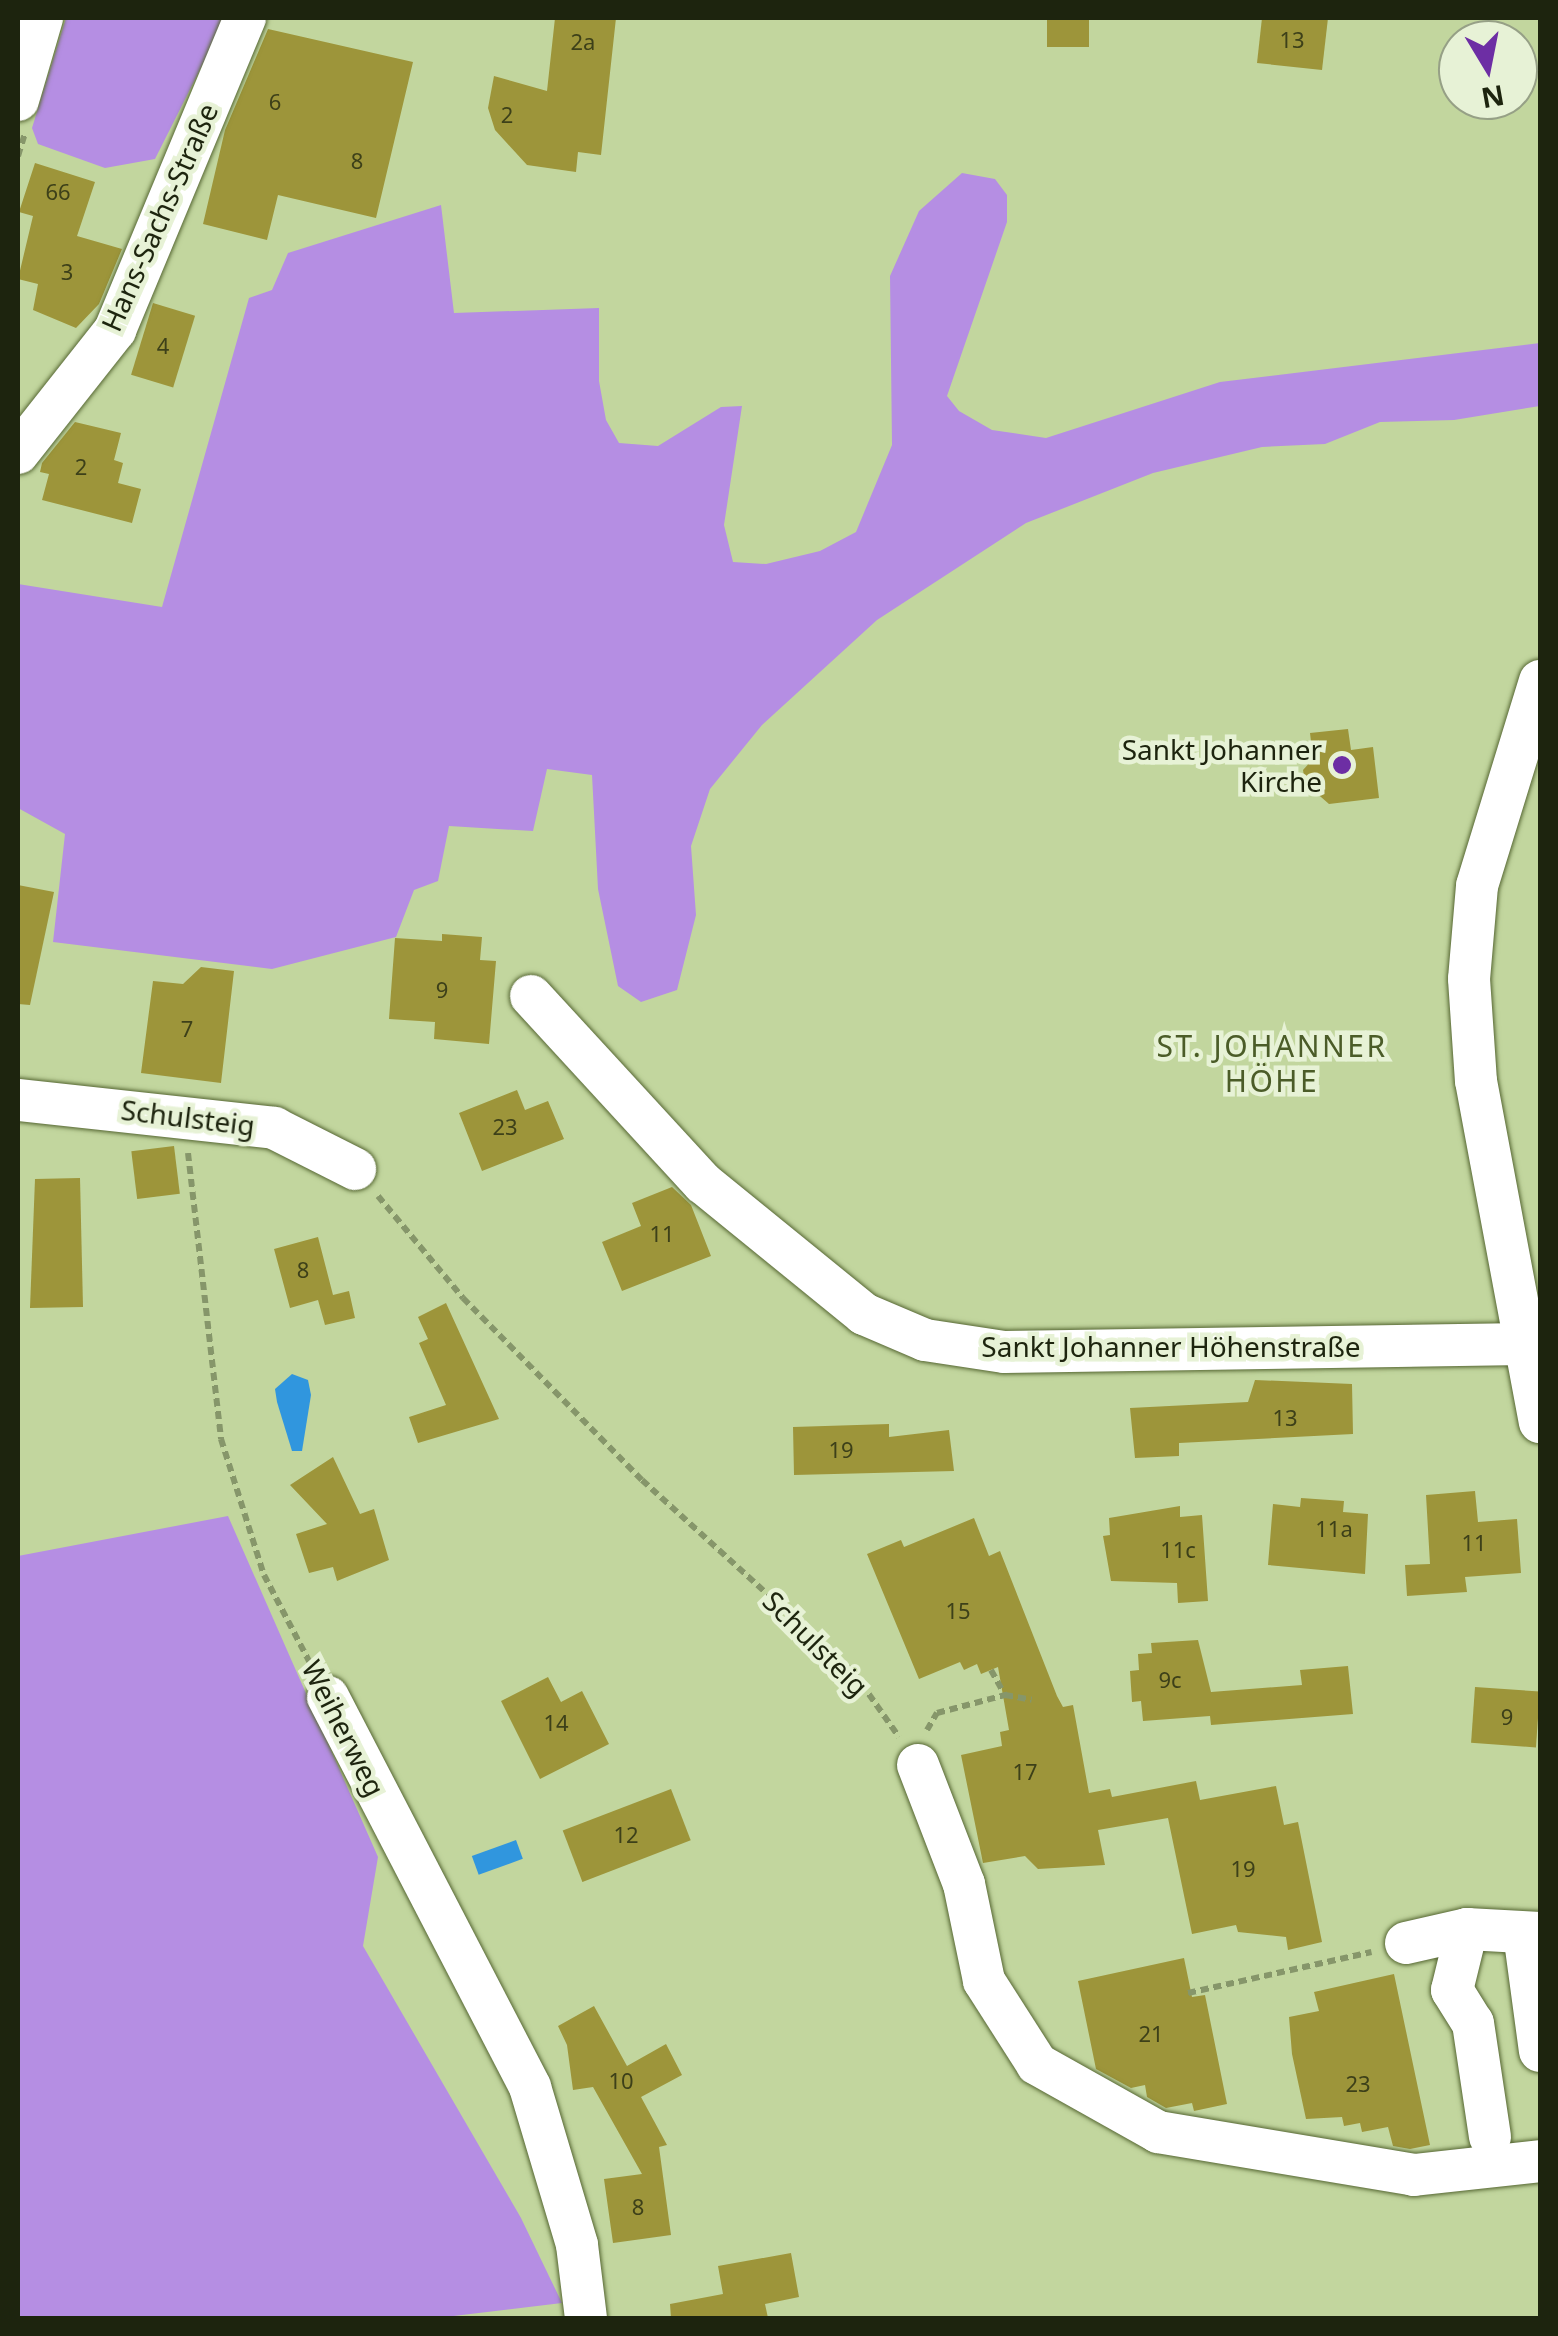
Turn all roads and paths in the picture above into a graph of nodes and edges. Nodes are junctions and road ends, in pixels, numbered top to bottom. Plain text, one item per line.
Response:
1 (42, 18) edge
2 (245, 18) edge
3 (18, 100) edge
4 (18, 453) edge
5 (1540, 681) edge
6 (531, 996) dead end
7 (18, 1100) edge
8 (184, 1113) junction
9 (355, 1169) joint
10 (1525, 1344) junction
11 (1540, 1422) edge
12 (991, 1670) dead end
13 (1005, 1695) junction
14 (328, 1697) joint
15 (1032, 1700) dead end
16 (918, 1765) junction
17 (1467, 1928) junction
18 (1532, 1933) edge
19 (1406, 1944) joint
20 (1188, 1992) dead end
21 (1540, 2051) edge
22 (1490, 2137) dead end
23 (1540, 2161) edge
24 (586, 2318) edge

1 - 3 street
2 - 4 street, Hans-Sachs-Straße
5 - 10 street
6 - 10 street, Sankt Johanner Höhenstraße
7 - 8 street, Schulsteig
8 - 9 street, Schulsteig
8 - 14 path, Weiherweg
9 - 16 path, Schulsteig
10 - 11 street
12 - 13 path
13 - 15 path
13 - 16 path
14 - 24 street, Weiherweg
16 - 23 street
17 - 18 street
17 - 19 street
17 - 22 street
18 - 21 street
19 - 20 path

